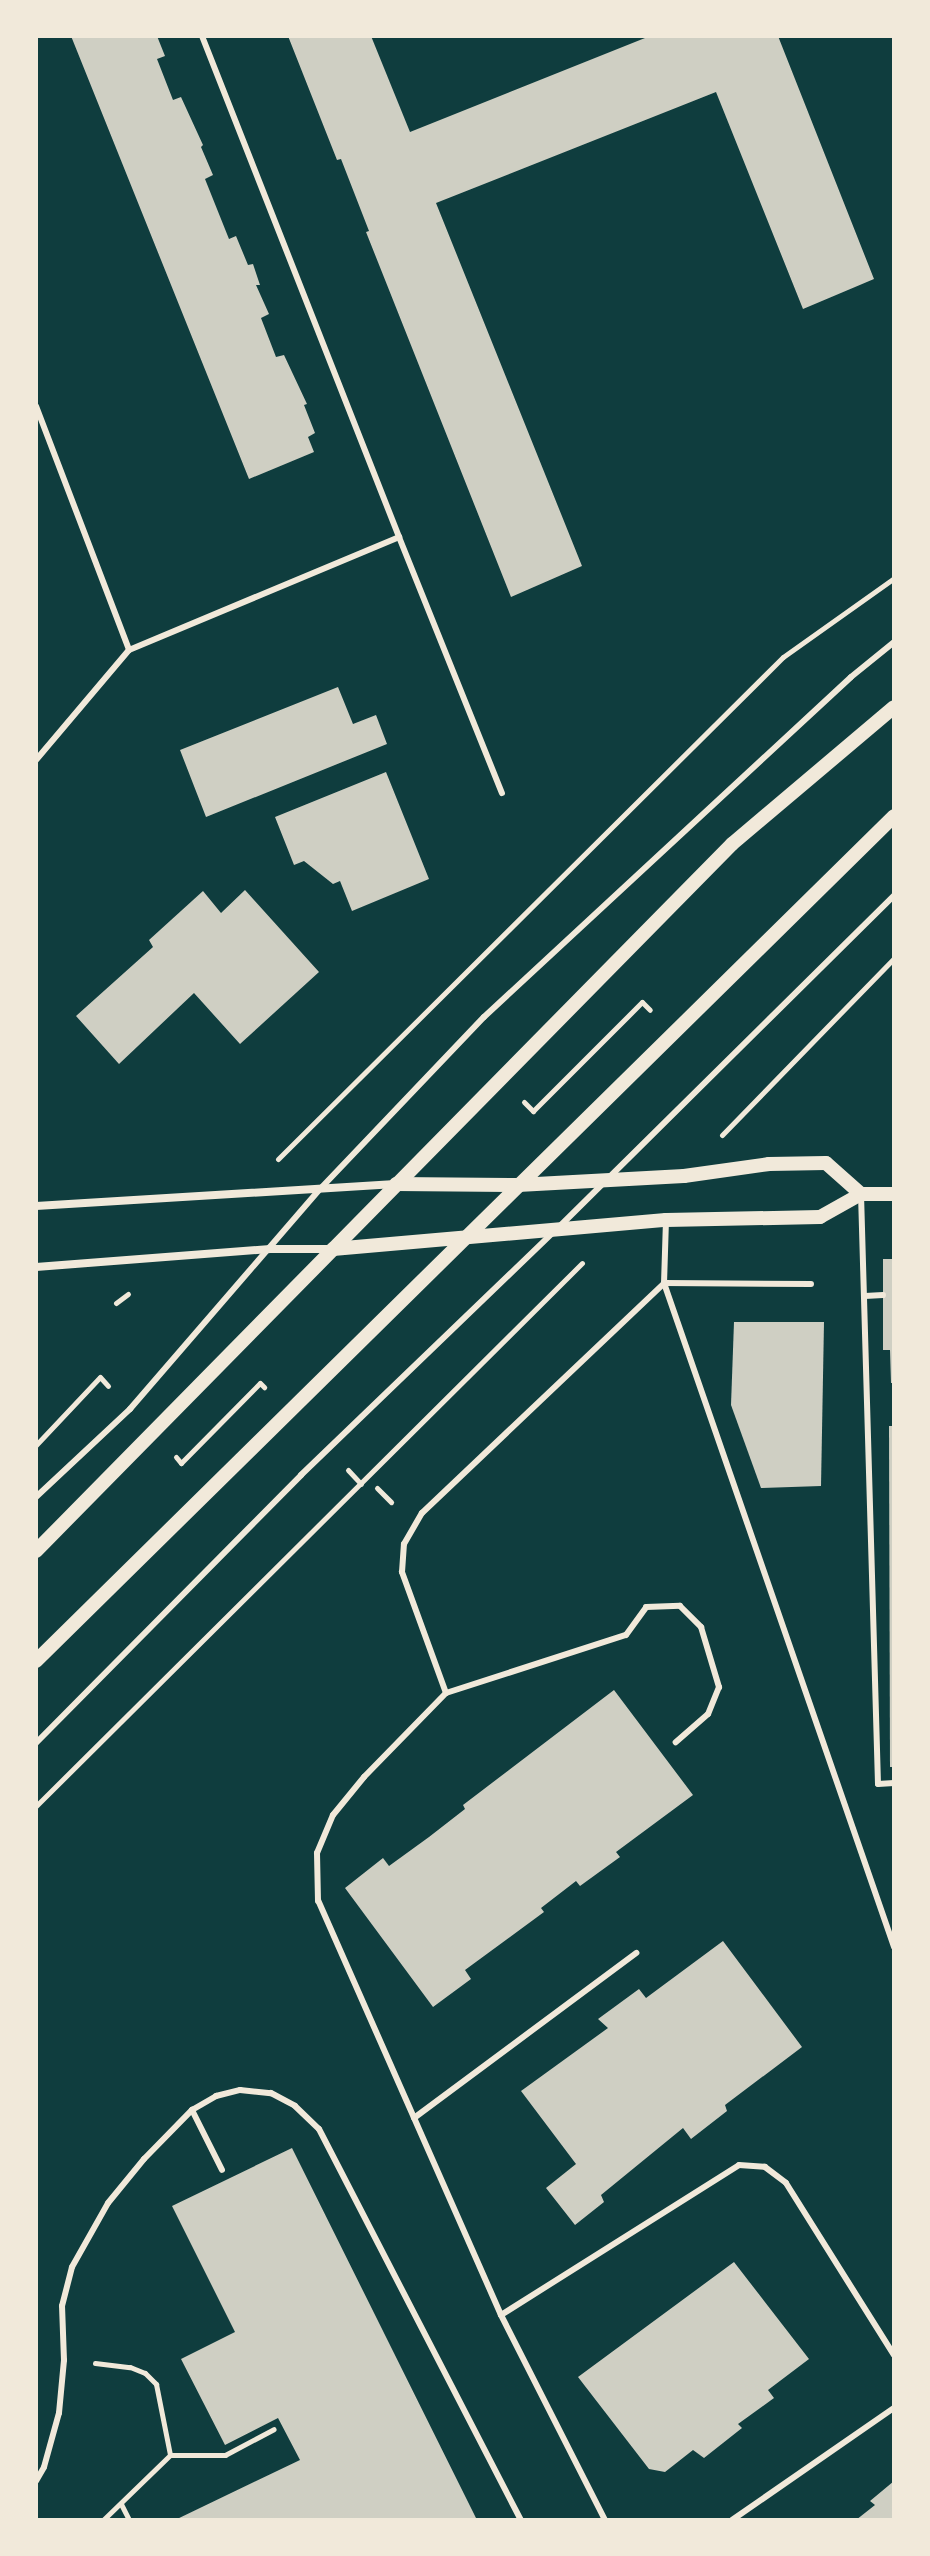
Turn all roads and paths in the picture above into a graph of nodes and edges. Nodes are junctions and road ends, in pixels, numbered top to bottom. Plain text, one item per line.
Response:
1 (202, 36) edge
2 (36, 406) edge
3 (399, 537) junction
4 (894, 578) edge
5 (894, 642) edge
6 (129, 650) junction
7 (894, 707) edge
8 (36, 760) edge
9 (502, 793) dead end
10 (894, 816) edge
11 (894, 895) edge
12 (894, 958) edge
13 (654, 1014) dead end
14 (522, 1100) dead end
15 (719, 1139) dead end
16 (271, 1169) dead end
17 (606, 1180) junction
18 (396, 1184) junction
19 (518, 1185) junction
20 (321, 1188) junction
21 (861, 1194) junction
22 (894, 1194) edge
23 (36, 1206) edge
24 (666, 1220) junction
25 (558, 1228) junction
26 (468, 1235) junction
27 (270, 1249) junction
28 (333, 1249) junction
29 (591, 1262) dead end
30 (36, 1267) edge
31 (664, 1283) junction
32 (811, 1284) dead end
33 (883, 1295) dead end
34 (865, 1296) junction
35 (100, 1377) dead end
36 (267, 1389) dead end
37 (36, 1445) edge
38 (170, 1451) dead end
39 (377, 1488) dead end
40 (36, 1497) edge
41 (391, 1502) dead end
42 (36, 1551) edge
43 (36, 1661) edge
44 (446, 1693) junction
45 (676, 1742) dead end
46 (36, 1743) edge
47 (894, 1783) edge
48 (36, 1806) edge
49 (894, 1947) edge
50 (636, 1953) dead end
51 (192, 2110) junction
52 (414, 2118) junction
53 (222, 2170) dead end
54 (501, 2315) junction
55 (894, 2355) edge
56 (64, 2360) junction
57 (894, 2408) edge
58 (274, 2429) dead end
59 (170, 2455) junction
60 (36, 2481) edge
61 (121, 2504) junction
62 (103, 2520) edge
63 (129, 2520) edge
64 (521, 2520) edge
65 (605, 2520) edge
66 (732, 2520) edge

1 - 3 lane
2 - 6 lane
3 - 6 lane
3 - 9 lane
4 - 16 path
5 - 20 lane
6 - 8 lane
7 - 18 street
10 - 19 street
11 - 17 lane
12 - 15 path
13 - 14 path
17 - 19 street
17 - 21 street
17 - 25 lane
18 - 19 street
18 - 20 street
18 - 28 street
19 - 26 street
20 - 23 street
20 - 27 lane
21 - 22 street
21 - 24 street
21 - 34 lane
24 - 25 street
24 - 31 lane
25 - 26 street
25 - 46 lane
26 - 28 street
26 - 43 street
27 - 28 street
27 - 30 street
27 - 40 lane
28 - 42 street
29 - 48 path
31 - 32 lane
31 - 44 lane
31 - 49 lane
33 - 34 lane
34 - 47 lane
35 - 37 path
36 - 38 path
39 - 41 path
44 - 45 lane
44 - 52 lane
50 - 52 lane
51 - 53 lane
51 - 56 lane
51 - 64 lane
52 - 54 lane
54 - 55 lane
54 - 65 lane
56 - 59 path
56 - 60 lane
57 - 66 lane
58 - 59 path
59 - 61 path
61 - 62 path
61 - 63 path

